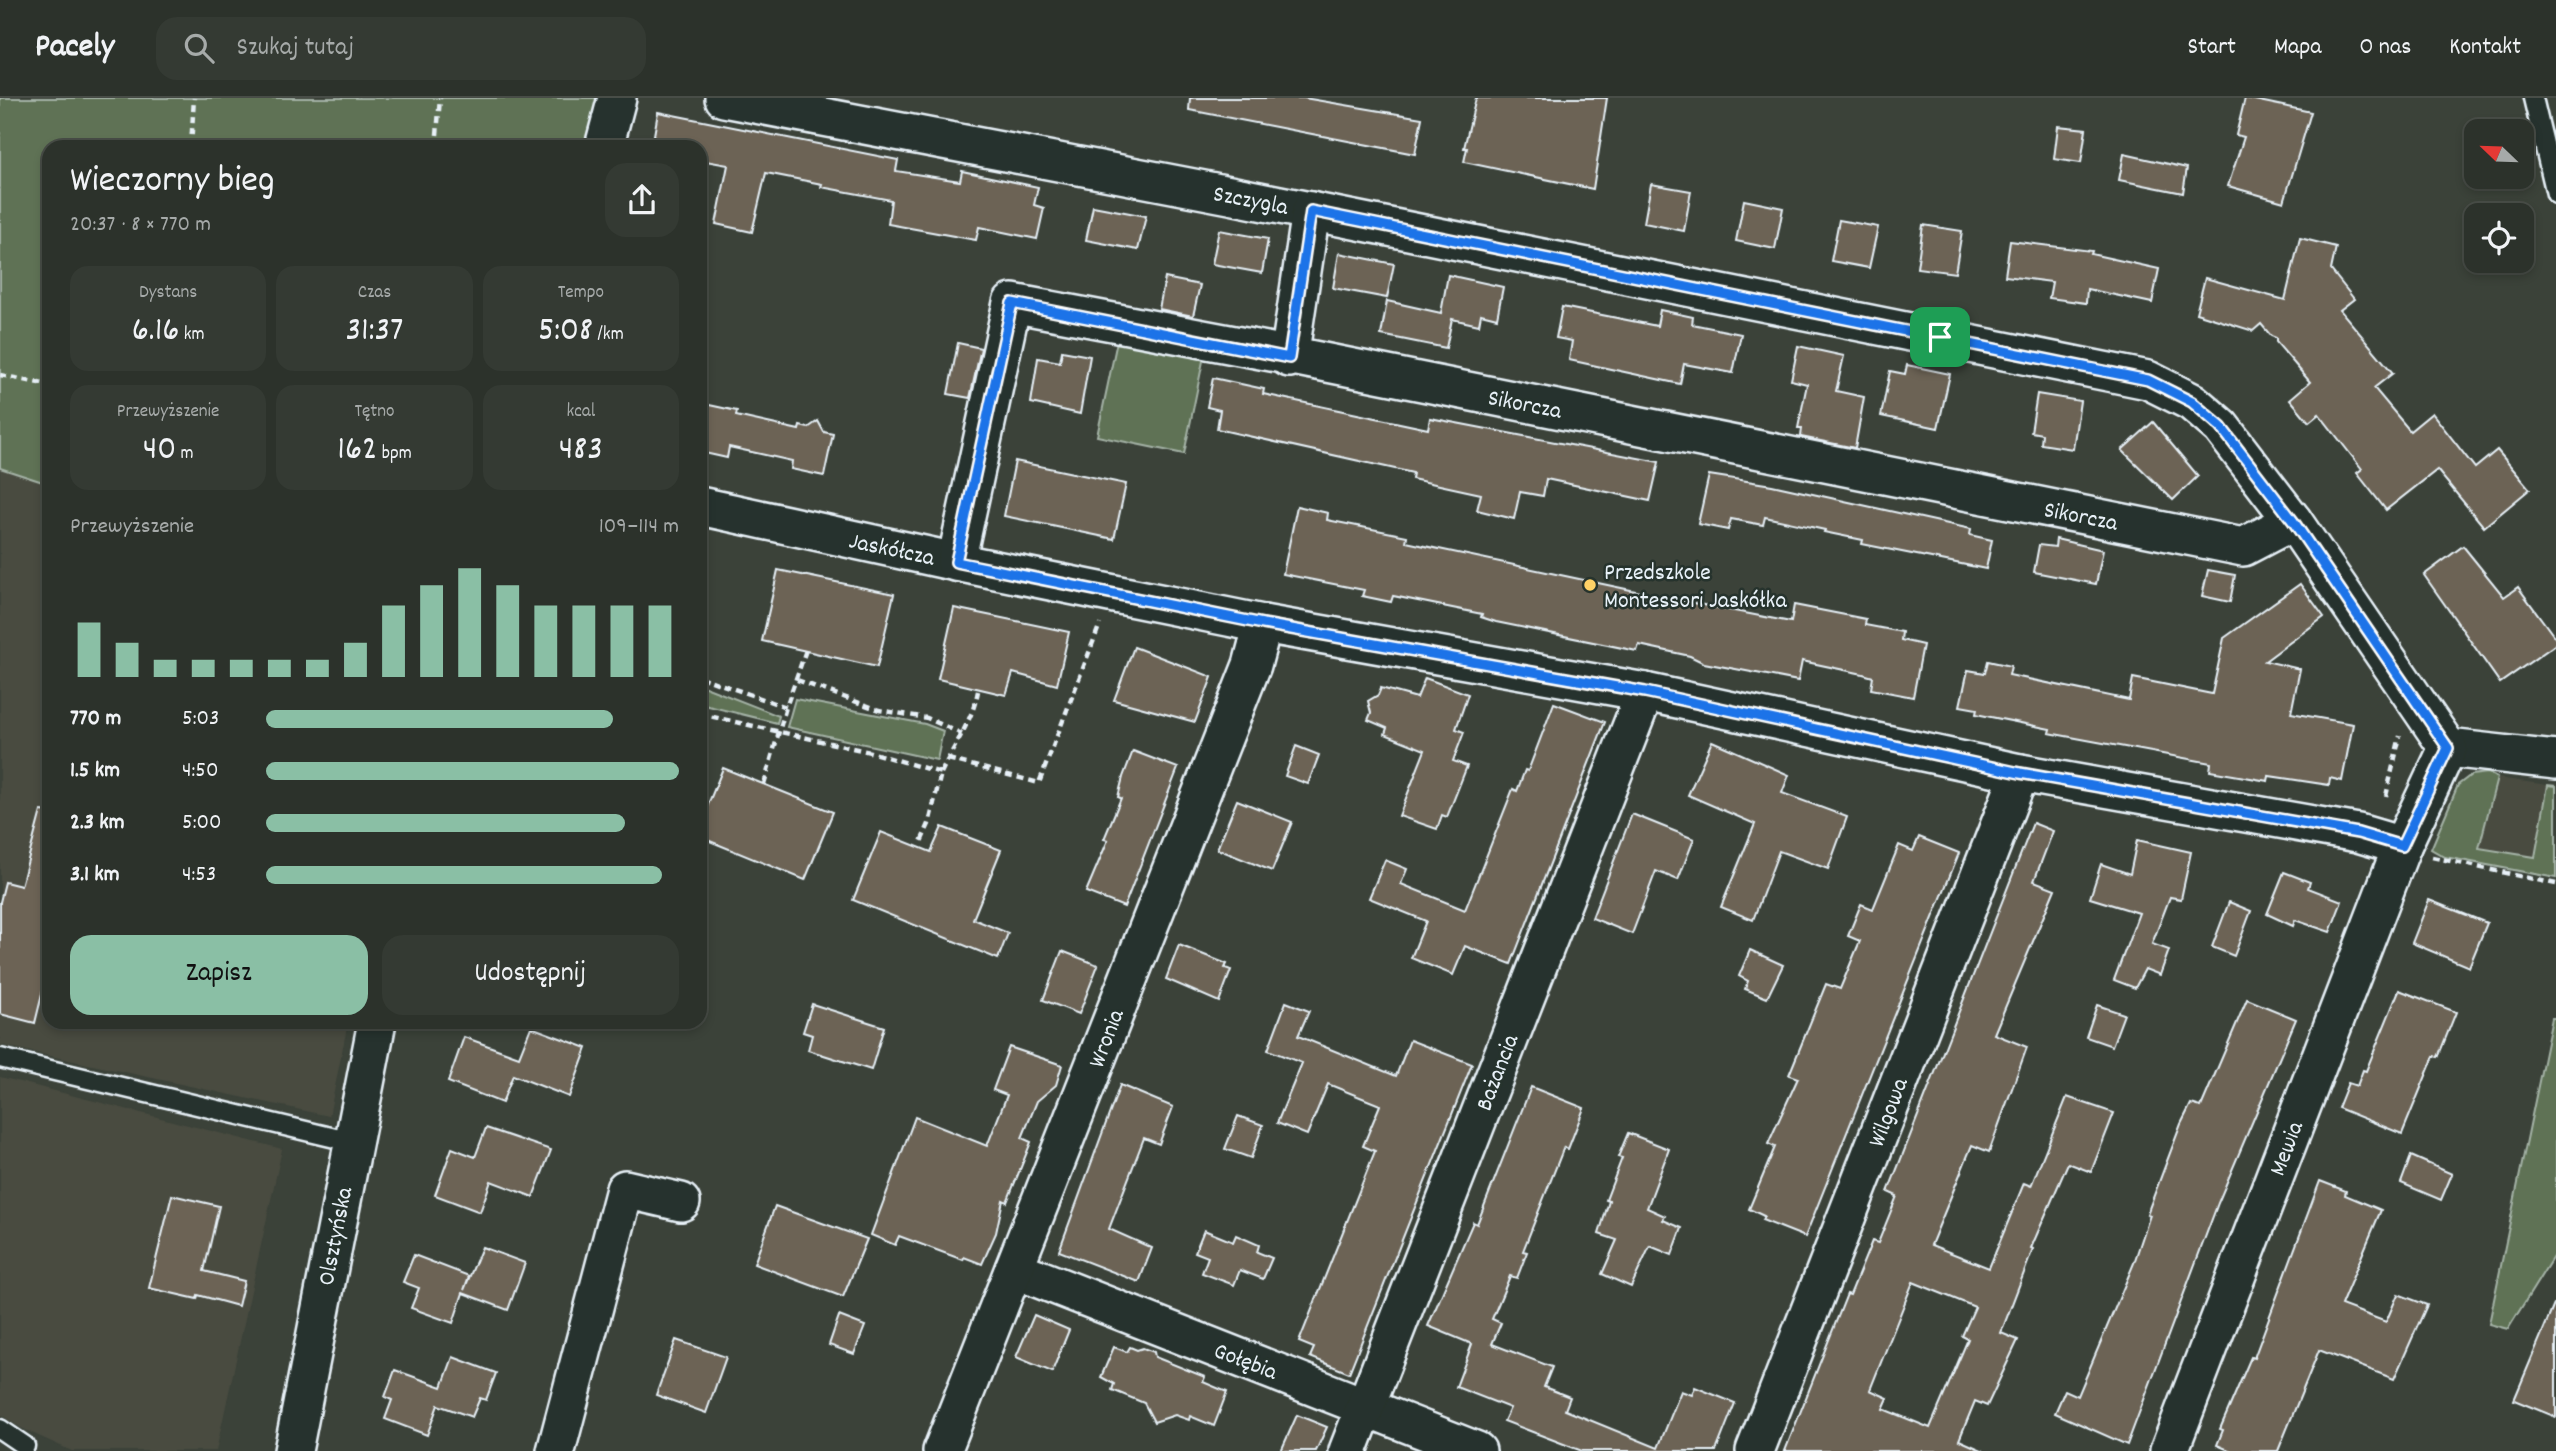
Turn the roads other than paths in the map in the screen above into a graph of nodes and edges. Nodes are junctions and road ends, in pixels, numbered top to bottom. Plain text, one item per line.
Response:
1 (617, 98) edge
2 (724, 98) edge
3 (2533, 98) edge
4 (606, 140) edge
5 (2556, 194) edge
6 (1311, 211) junction
7 (1289, 358) junction
8 (707, 508) edge
9 (2293, 521) junction
10 (956, 562) junction
11 (1263, 624) junction
12 (1645, 692) junction
13 (2448, 748) junction
14 (2556, 760) edge
15 (2020, 773) junction
16 (2389, 841) junction
17 (376, 1029) edge
18 (0, 1058) edge
19 (352, 1142) junction
20 (681, 1202) dead end
21 (1014, 1269) junction
22 (1365, 1407) junction
23 (0, 1429) edge
24 (28, 1449) edge
25 (293, 1451) edge
26 (556, 1451) edge
27 (942, 1451) edge
28 (1348, 1451) edge
29 (1478, 1451) edge
30 (1755, 1451) edge
31 (2169, 1451) edge

1 - 4 street
2 - 6 street, Szczygla
3 - 5 lane
6 - 7 street
6 - 9 street, Szczygla
7 - 9 street, Sikorcza
7 - 10 street, Sikorcza
8 - 10 street, Jaskółcza
9 - 13 street, Szczygla
10 - 11 street, Jaskółcza
11 - 12 street, Jaskółcza
11 - 21 street, Wronia
12 - 15 street, Jaskółcza
12 - 22 street, Bażancia
13 - 14 street
13 - 16 street
15 - 16 street, Jaskółcza
15 - 30 street, Wilgowa
16 - 31 street, Mewia
17 - 19 street, Olsztyńska
18 - 19 lane
19 - 25 street, Olsztyńska
20 - 26 street
21 - 22 street, Gołębia
21 - 27 street, Wronia
22 - 28 street, Bażancia
22 - 29 street, Gołębia
23 - 24 lane

